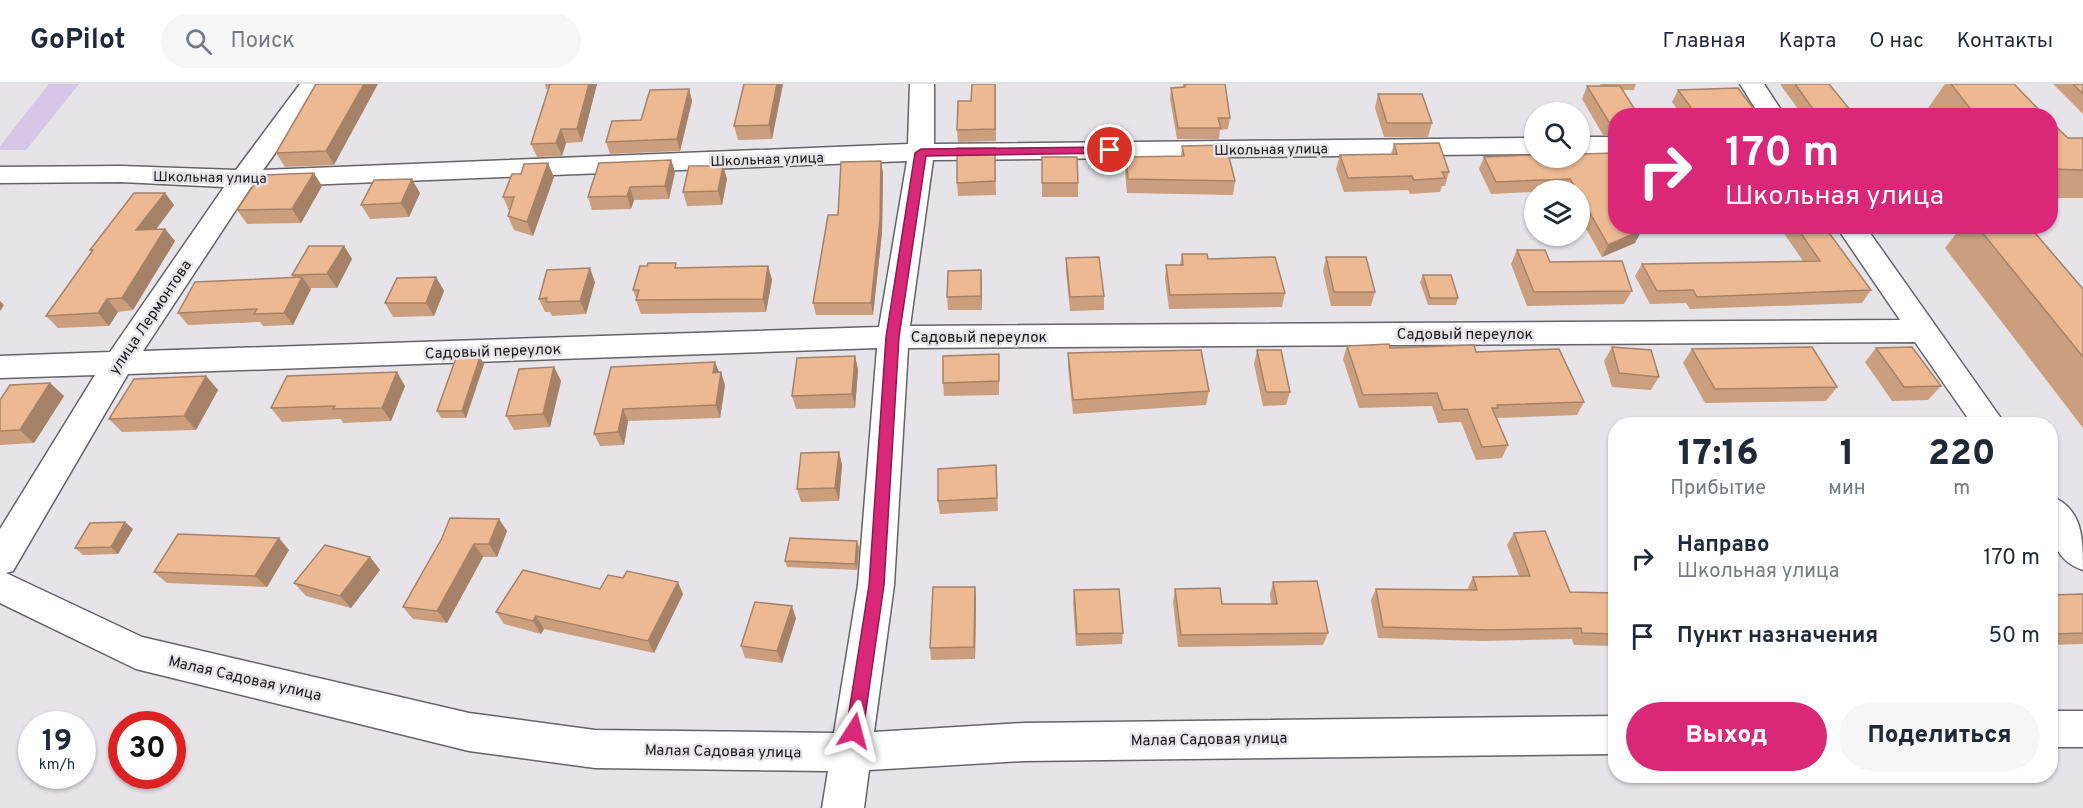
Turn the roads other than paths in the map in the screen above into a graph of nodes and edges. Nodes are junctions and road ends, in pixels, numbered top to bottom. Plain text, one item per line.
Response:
1 (313, 84) edge
2 (922, 84) edge
3 (1752, 84) edge
4 (1768, 108) edge
5 (1590, 145) edge
6 (1608, 145) edge
7 (1524, 146) edge
8 (921, 153) junction
9 (0, 175) edge
10 (243, 179) junction
11 (1856, 234) edge
12 (1923, 331) junction
13 (893, 337) junction
14 (117, 364) junction
15 (0, 367) edge
16 (1984, 417) edge
17 (2058, 521) edge
18 (2083, 555) edge
19 (0, 560) edge
20 (0, 586) edge
21 (2058, 729) edge
22 (2083, 729) edge
23 (1608, 735) edge
24 (851, 752) junction
25 (843, 808) edge

1 - 10 street, улица Лермонтова
2 - 8 street
3 - 4 street
5 - 6 street
7 - 8 street, Школьная улица
8 - 10 street, Школьная улица
8 - 13 street
9 - 10 street, Школьная улица
10 - 14 street, улица Лермонтова
11 - 12 street
12 - 13 street, Садовый переулок
12 - 16 street
13 - 14 street, Садовый переулок
13 - 24 street
14 - 15 street, Садовый переулок
14 - 19 street, улица Лермонтова
17 - 18 street
20 - 24 street, Малая Садовая улица
21 - 22 street
23 - 24 street, Малая Садовая улица
24 - 25 street

